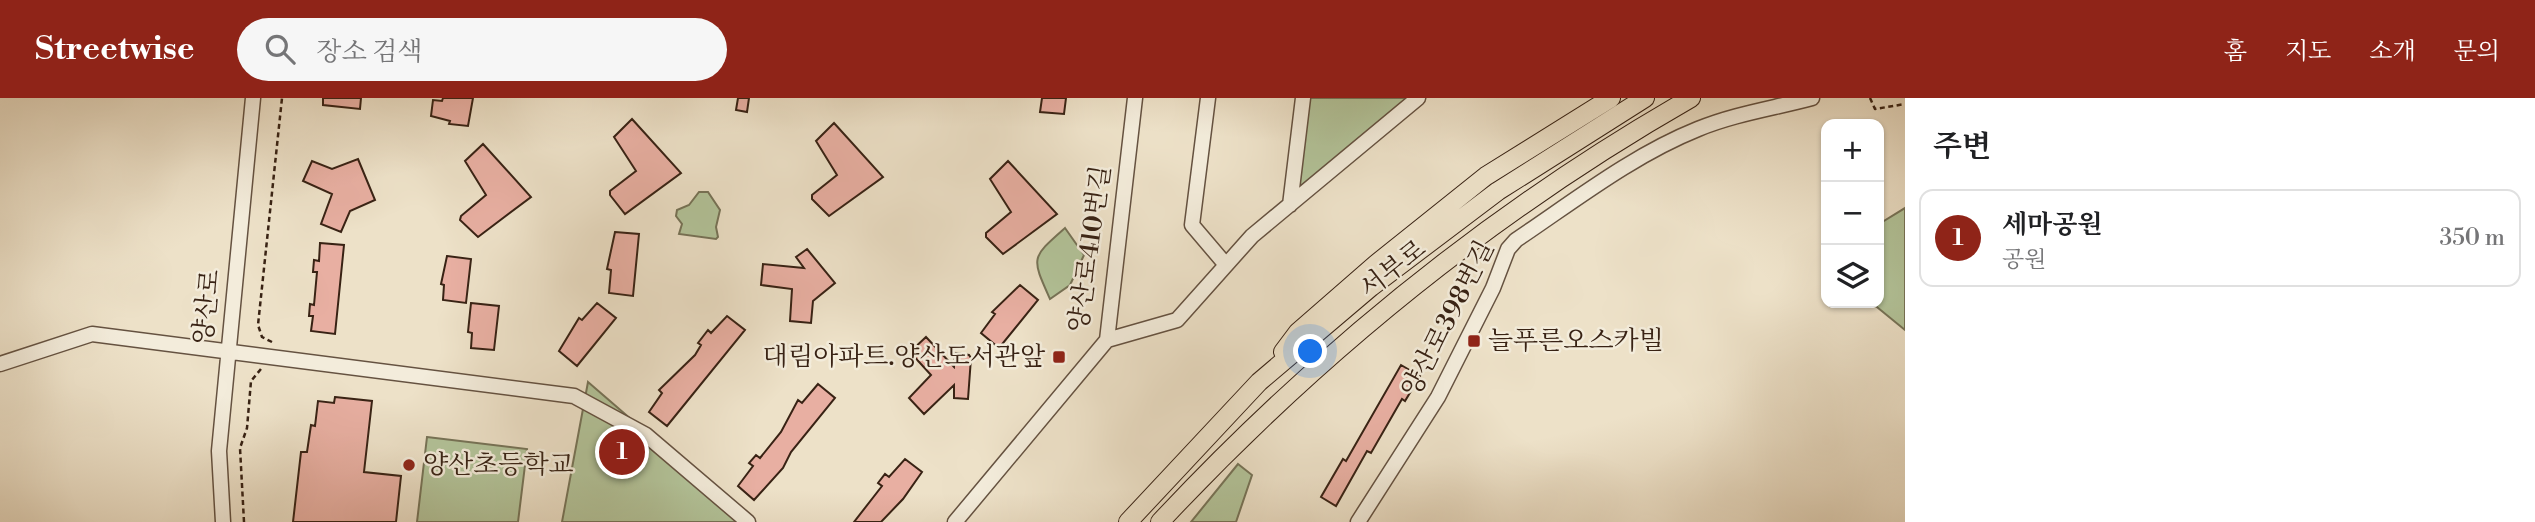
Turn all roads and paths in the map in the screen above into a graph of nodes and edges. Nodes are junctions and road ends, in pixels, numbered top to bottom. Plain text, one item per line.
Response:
1 (253, 98) edge
2 (282, 98) edge
3 (1135, 98) edge
4 (1208, 98) edge
5 (1303, 98) edge
6 (1418, 98) edge
7 (1611, 98) edge
8 (1646, 98) edge
9 (1691, 98) edge
10 (1812, 98) edge
11 (1870, 98) edge
12 (1905, 104) edge
13 (1290, 205) junction
14 (1226, 265) junction
15 (1107, 340) junction
16 (272, 342) dead end
17 (227, 350) junction
18 (0, 364) edge
19 (265, 369) dead end
20 (1259, 382) junction
21 (223, 522) edge
22 (244, 522) edge
23 (748, 522) edge
24 (955, 522) edge
25 (1128, 522) edge
26 (1160, 522) edge
27 (1357, 522) edge

1 - 17 street, 양산로
2 - 16 path
3 - 15 street, 양산로410번길
4 - 14 street
5 - 13 street
6 - 13 street
7 - 20 main road
8 - 20 main road, 서부로
9 - 26 main road, 서부로
10 - 27 street, 양산로398번길
11 - 12 path
13 - 14 street
14 - 15 street
15 - 24 street, 양산로410번길
17 - 18 street
17 - 21 street, 양산로
17 - 23 street
19 - 22 path
20 - 25 main road, 서부로

